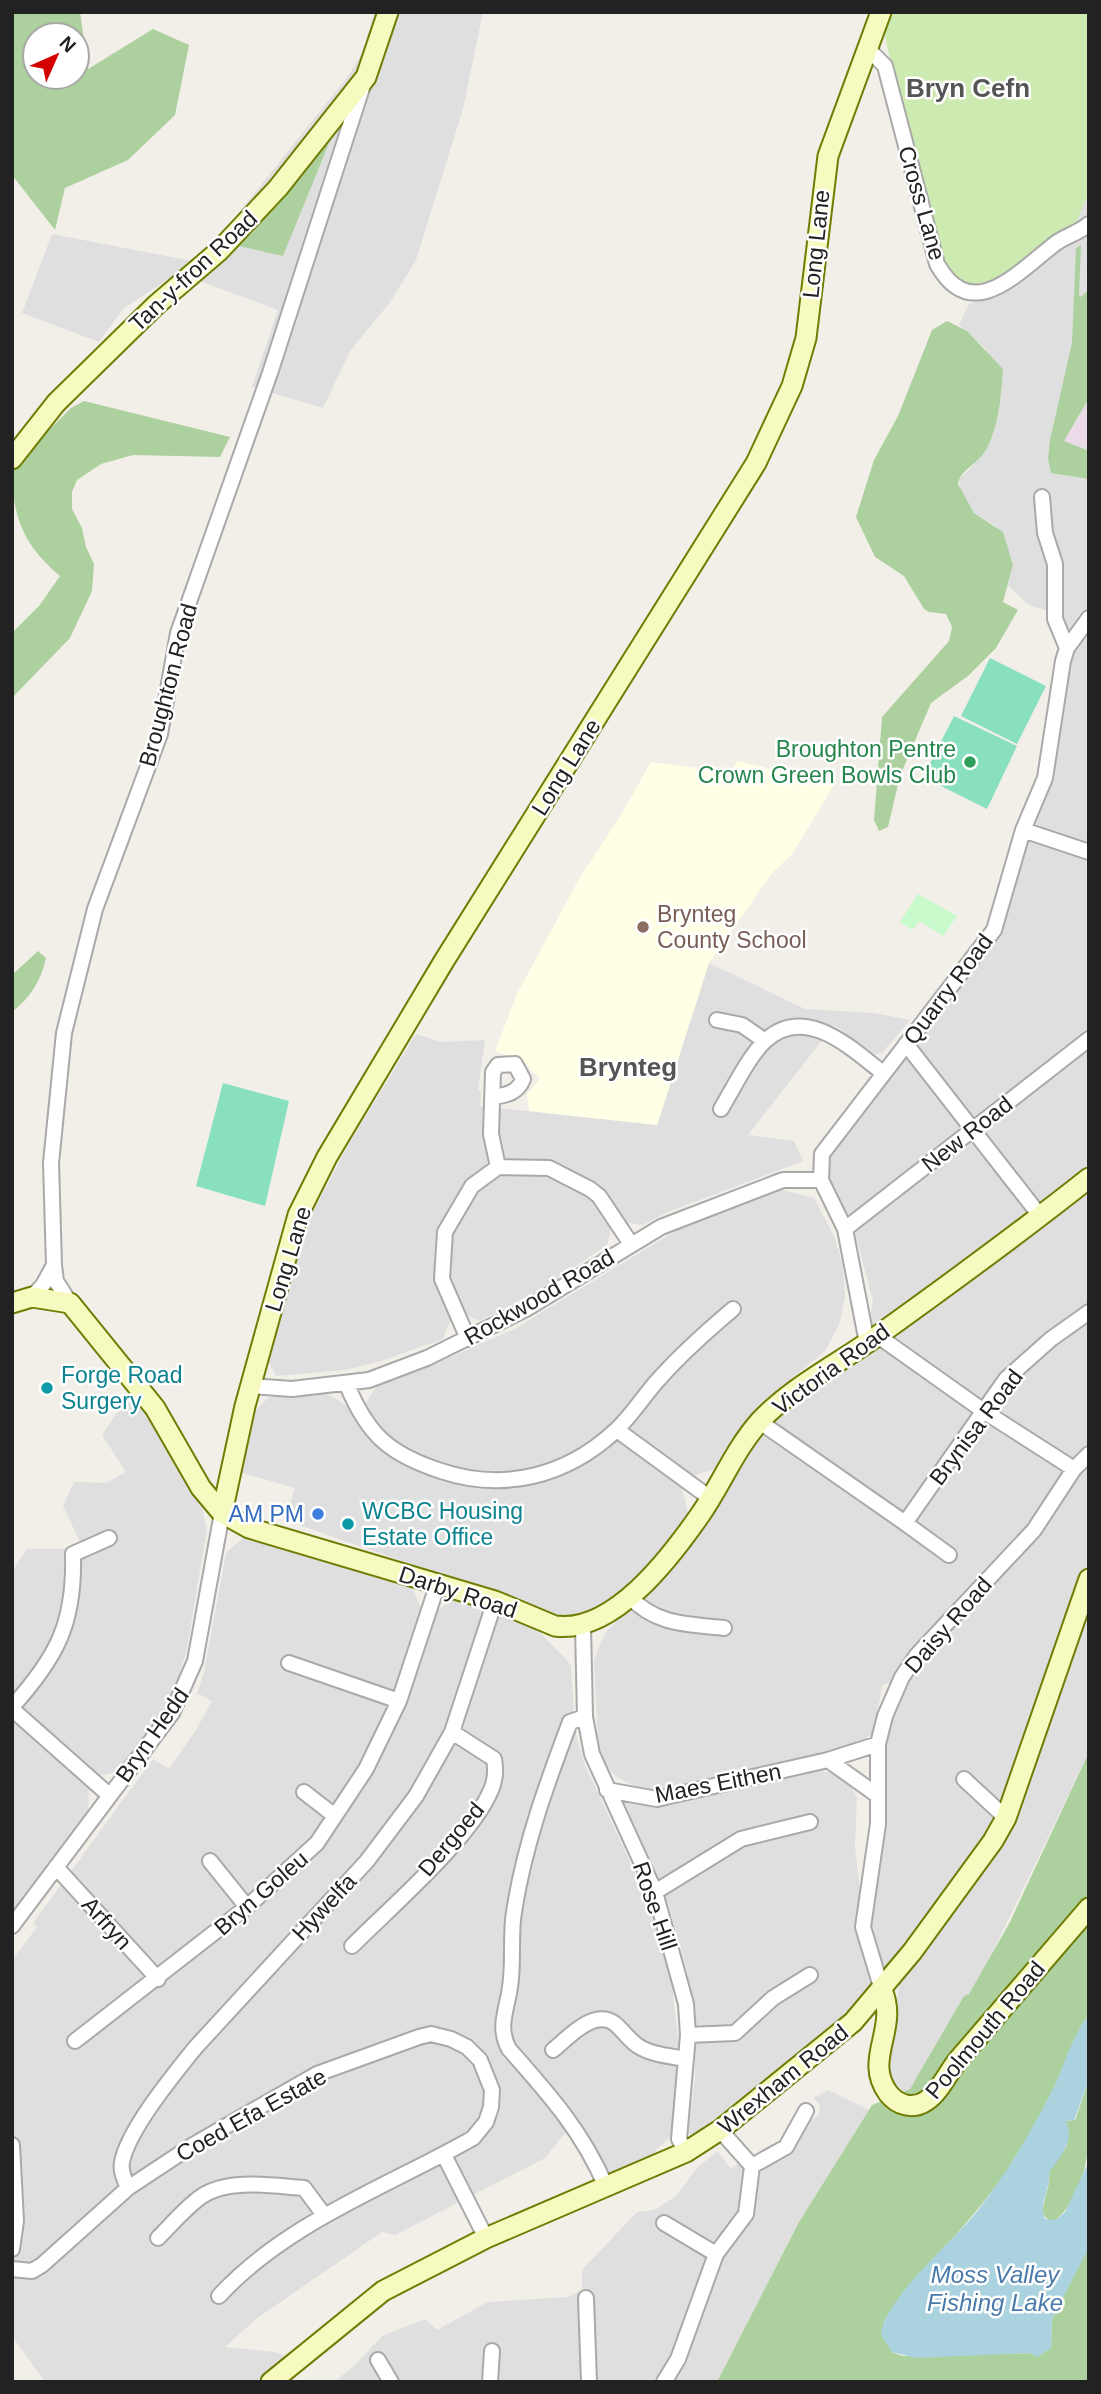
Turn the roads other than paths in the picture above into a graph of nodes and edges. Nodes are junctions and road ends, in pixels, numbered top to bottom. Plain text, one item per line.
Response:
1 (388, 12) edge
2 (881, 12) edge
3 (868, 49) junction
4 (366, 77) junction
5 (1089, 224) edge
6 (12, 459) edge
7 (1042, 497) dead end
8 (1089, 618) edge
9 (1068, 648) junction
10 (1023, 830) junction
11 (1088, 850) edge
12 (717, 1020) dead end
13 (1089, 1039) edge
14 (765, 1041) junction
15 (906, 1044) junction
16 (883, 1073) junction
17 (492, 1097) dead end
18 (720, 1109) dead end
19 (972, 1130) junction
20 (498, 1167) junction
21 (1088, 1179) edge
22 (821, 1180) junction
23 (1041, 1217) junction
24 (845, 1229) junction
25 (631, 1244) junction
26 (54, 1265) junction
27 (32, 1297) junction
28 (12, 1303) edge
29 (70, 1303) junction
30 (733, 1308) dead end
31 (1089, 1312) edge
32 (468, 1339) junction
33 (872, 1339) junction
34 (347, 1385) junction
35 (251, 1386) junction
36 (985, 1412) junction
37 (760, 1422) junction
38 (617, 1430) junction
39 (1089, 1454) edge
40 (1074, 1469) junction
41 (710, 1498) junction
42 (222, 1513) junction
43 (905, 1523) junction
44 (109, 1538) dead end
45 (949, 1555) dead end
46 (1089, 1578) edge
47 (438, 1583) junction
48 (630, 1597) junction
49 (495, 1601) junction
50 (583, 1626) junction
51 (724, 1628) dead end
52 (289, 1663) dead end
53 (399, 1701) junction
54 (12, 1708) edge
55 (585, 1717) junction
56 (452, 1732) junction
57 (878, 1744) junction
58 (828, 1759) junction
59 (964, 1779) dead end
60 (607, 1790) junction
61 (304, 1792) dead end
62 (877, 1795) junction
63 (109, 1796) junction
64 (335, 1816) junction
65 (1006, 1818) junction
66 (810, 1822) dead end
67 (210, 1861) dead end
68 (56, 1867) junction
69 (655, 1892) junction
70 (247, 1907) junction
71 (1089, 1908) edge
72 (12, 1926) edge
73 (352, 1946) dead end
74 (810, 1975) dead end
75 (158, 1979) junction
76 (882, 1990) junction
77 (688, 2035) junction
78 (75, 2041) dead end
79 (553, 2050) dead end
80 (685, 2059) junction
81 (806, 2111) dead end
82 (720, 2130) junction
83 (12, 2145) edge
84 (686, 2151) junction
85 (444, 2155) junction
86 (752, 2166) junction
87 (606, 2187) junction
88 (128, 2188) junction
89 (324, 2215) junction
90 (664, 2223) dead end
91 (158, 2238) dead end
92 (486, 2238) junction
93 (12, 2249) edge
94 (716, 2254) junction
95 (12, 2269) edge
96 (219, 2296) dead end
97 (586, 2298) dead end
98 (492, 2351) dead end
99 (378, 2360) dead end
100 (271, 2382) edge
101 (391, 2382) edge
102 (490, 2382) edge
103 (589, 2382) edge
104 (664, 2382) edge

1 - 4 street, Tan-y-fron Road
2 - 3 street, Long Lane
3 - 5 street, Cross Lane
3 - 35 street, Long Lane
4 - 6 street, Tan-y-fron Road
4 - 26 street, Broughton Road
7 - 9 street
8 - 9 street, Quarry Road
9 - 10 street, Quarry Road
10 - 11 street
10 - 15 street, Quarry Road
12 - 14 street
13 - 19 street, New Road
14 - 16 street
14 - 18 street
15 - 16 street, Quarry Road
15 - 19 street
16 - 22 street, Quarry Road
17 - 20 street
19 - 23 street
19 - 24 street, New Road
20 - 25 street
20 - 32 street
21 - 23 street, Victoria Road
22 - 24 street
22 - 25 street, Rockwood Road
23 - 33 street, Victoria Road
24 - 33 street
25 - 32 street, Rockwood Road
26 - 27 street
26 - 29 street, Broughton Road
27 - 28 street
27 - 29 street
29 - 42 street, Darby Road
30 - 38 street
31 - 36 street, Brynisa Road
32 - 34 street, Rockwood Road
33 - 36 street
33 - 37 street, Victoria Road
34 - 35 street, Rockwood Road
34 - 38 street
35 - 42 street, Long Lane
36 - 40 street
36 - 43 street, Brynisa Road
37 - 41 street, Victoria Road
37 - 43 street
38 - 41 street
39 - 40 street, Daisy Road
40 - 57 street, Daisy Road
41 - 48 street, Victoria Road
42 - 47 street, Darby Road
42 - 63 street, Bryn Hedd
43 - 45 street
44 - 54 street
46 - 65 street, Wrexham Road
47 - 49 street, Darby Road
47 - 53 street, Bryn Goleu
48 - 50 street, Victoria Road
48 - 51 street
49 - 50 street, Darby Road
49 - 56 street, Hywelfa
50 - 55 street, Rose Hill
52 - 53 street
53 - 64 street, Bryn Goleu
54 - 63 street
55 - 60 street, Rose Hill
55 - 87 street
56 - 73 street, Dergoed
56 - 88 street, Hywelfa
57 - 58 street, Maes Eithen
57 - 62 street, Daisy Road
58 - 60 street, Maes Eithen
58 - 62 street
59 - 65 street
60 - 69 street, Rose Hill
61 - 64 street
62 - 76 street, Daisy Road
63 - 68 street, Bryn Hedd
64 - 70 street, Bryn Goleu
65 - 76 street, Wrexham Road
66 - 69 street
67 - 70 street
68 - 72 street, Bryn Hedd
68 - 75 street, Arfryn
69 - 77 street, Rose Hill
70 - 75 street, Bryn Goleu
71 - 76 street, Poolmouth Road
74 - 77 street
75 - 78 street, Bryn Goleu
76 - 82 street, Wrexham Road
77 - 80 street, Rose Hill
79 - 80 street
80 - 84 street, Rose Hill
81 - 86 street
82 - 84 street, Wrexham Road
82 - 86 street
83 - 93 street
84 - 87 street, Wrexham Road
85 - 88 street, Coed Efa Estate
85 - 89 street, Coed Efa Estate
85 - 92 street
86 - 94 street
87 - 92 street, Wrexham Road
88 - 95 street, Coed Efa Estate
89 - 91 street
89 - 96 street, Coed Efa Estate
90 - 94 street
92 - 100 street, Wrexham Road
94 - 104 street
97 - 103 street
98 - 102 street
99 - 101 street

